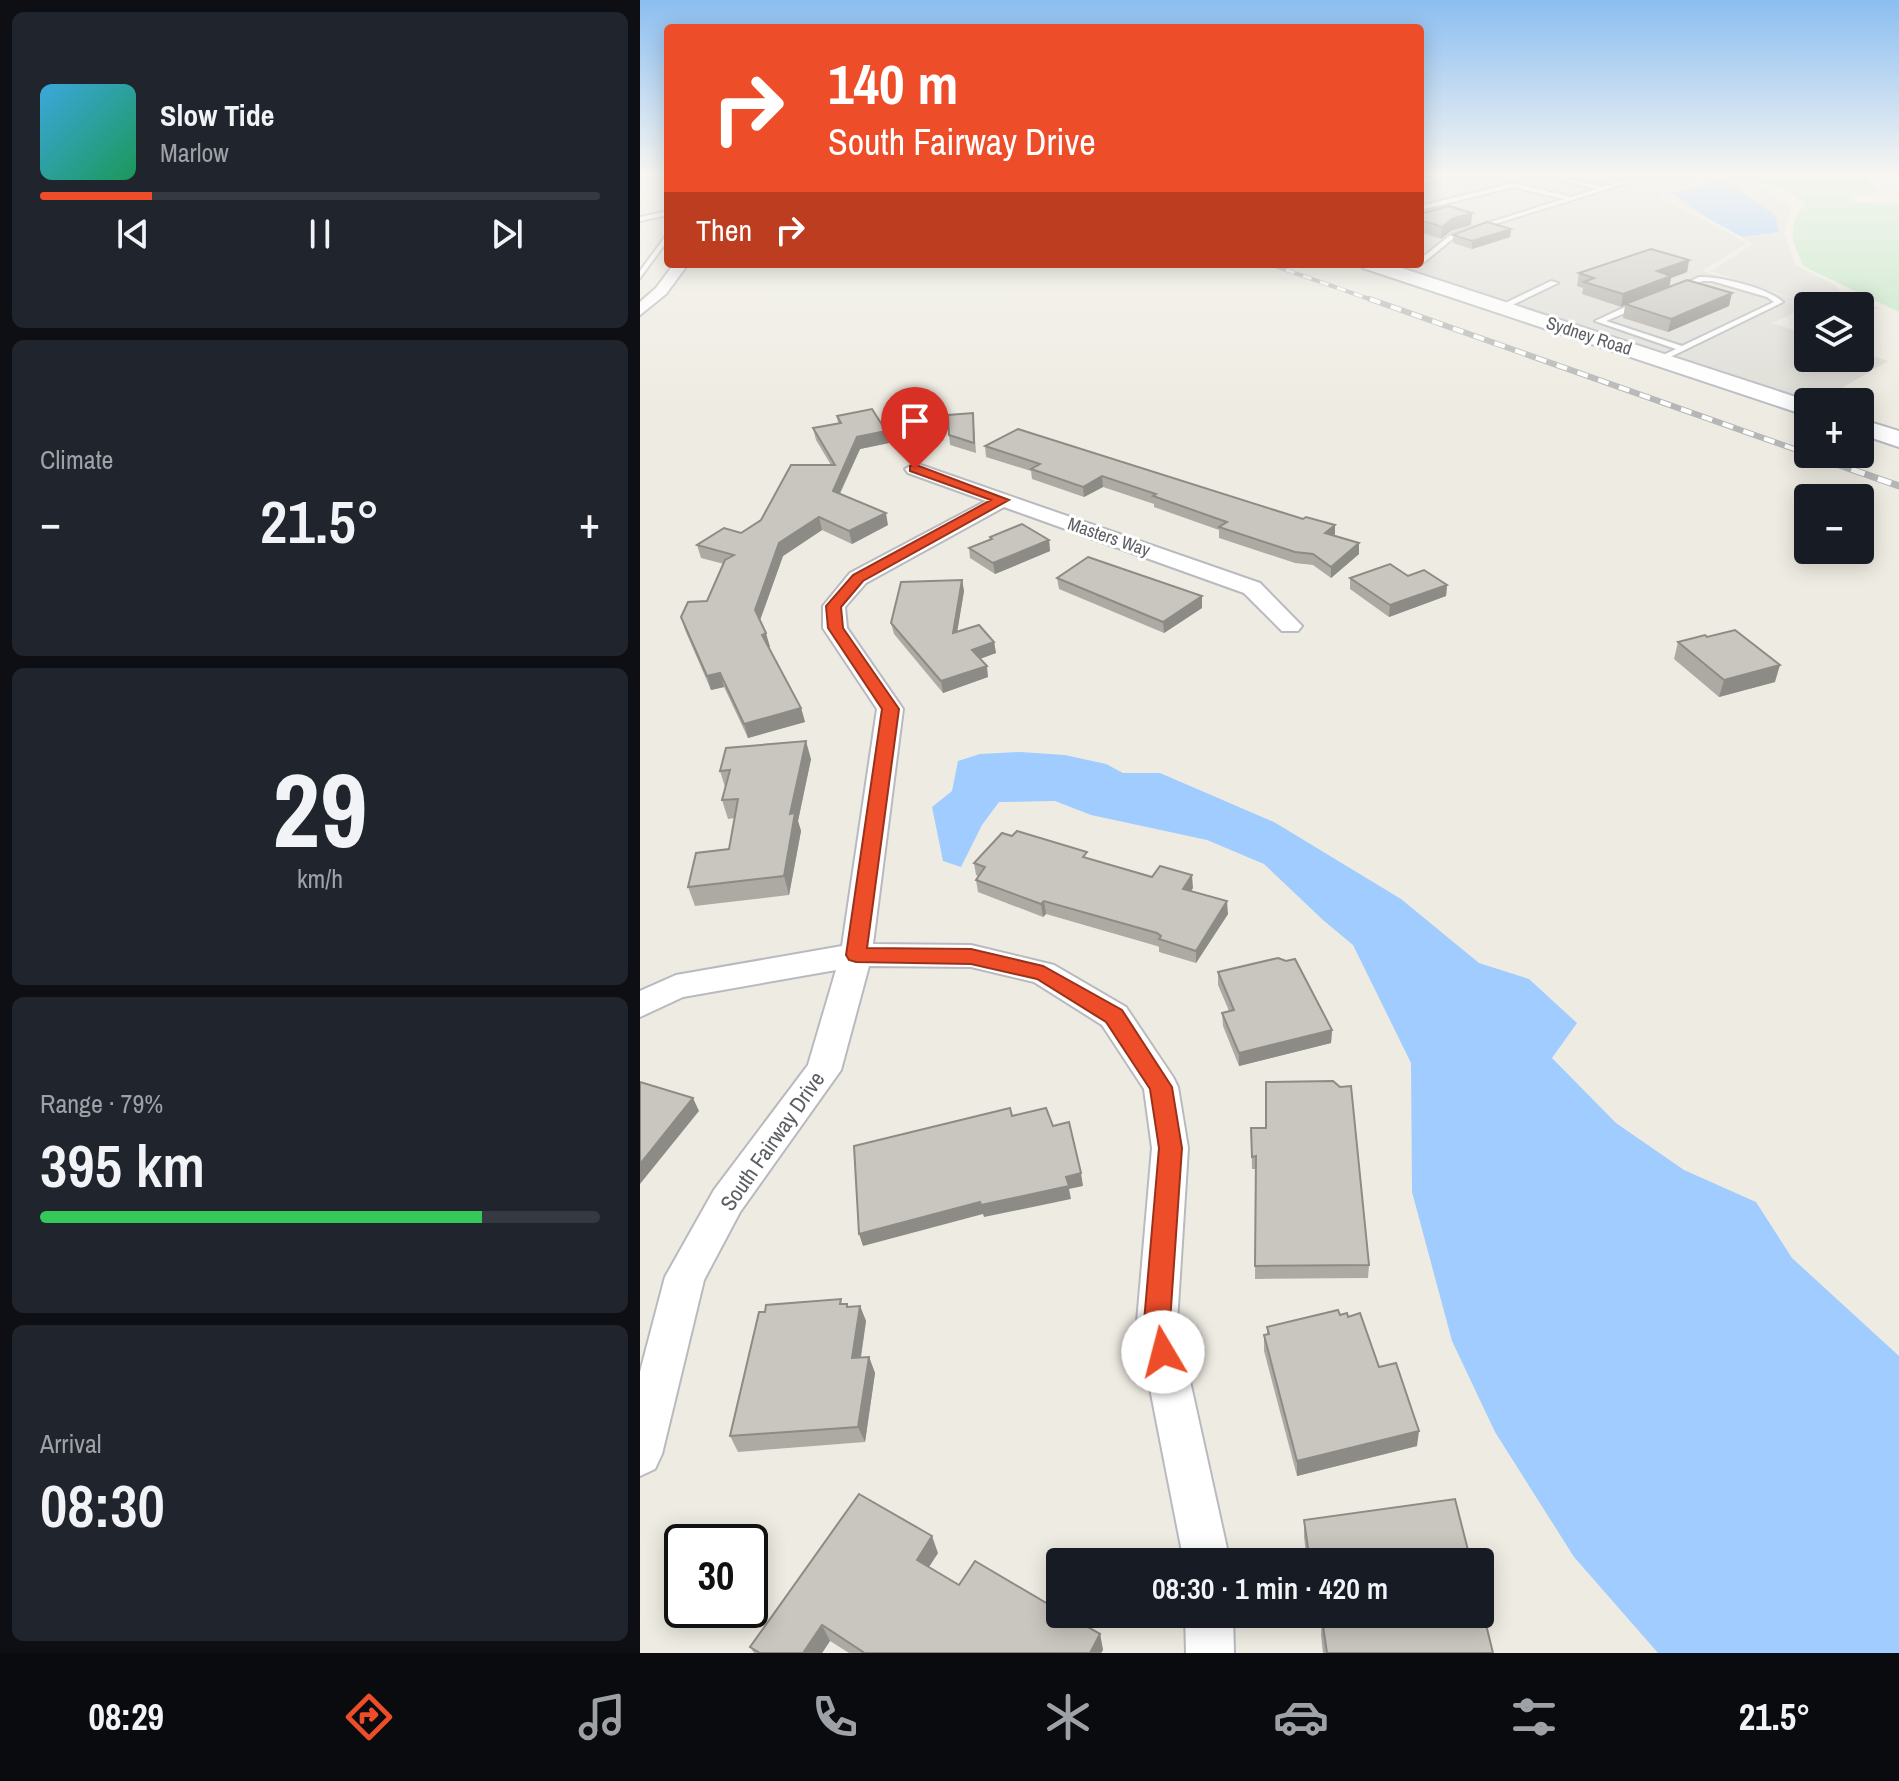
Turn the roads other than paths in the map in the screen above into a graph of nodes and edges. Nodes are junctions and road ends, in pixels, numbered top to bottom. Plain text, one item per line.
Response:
1 (657, 251) edge
2 (678, 268) edge
3 (1382, 268) edge
4 (1406, 268) edge
5 (1394, 272) junction
6 (640, 276) edge
7 (1554, 283) dead end
8 (1669, 292) edge
9 (1655, 297) edge
10 (642, 306) edge
11 (1501, 307) junction
12 (1683, 349) junction
13 (1660, 360) junction
14 (1794, 404) edge
15 (1874, 431) edge
16 (1899, 439) edge
17 (915, 469) dead end
18 (1002, 500) junction
19 (1290, 626) dead end
20 (856, 955) junction
21 (640, 1005) edge
22 (640, 1454) edge
23 (1204, 1548) edge
24 (1209, 1628) edge
25 (1210, 1653) edge

1 - 6 lane
2 - 10 street
3 - 5 street, Sydney Road
4 - 5 lane
5 - 11 street, Sydney Road
7 - 11 lane
8 - 12 lane
9 - 12 lane
11 - 13 street, Sydney Road
12 - 13 lane
13 - 14 street, Sydney Road
15 - 16 street
17 - 18 street, Masters Way
18 - 19 street, Masters Way
18 - 20 street, South Fairway Drive
20 - 21 street
20 - 22 street, South Fairway Drive
20 - 23 street
24 - 25 street

